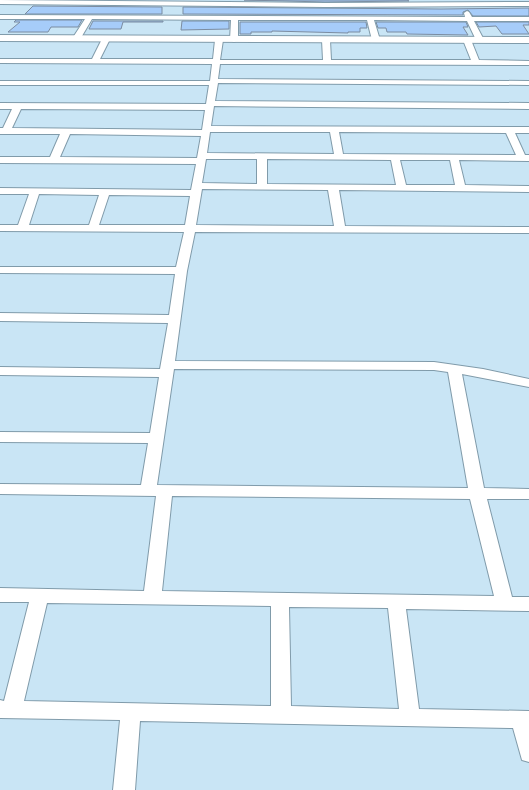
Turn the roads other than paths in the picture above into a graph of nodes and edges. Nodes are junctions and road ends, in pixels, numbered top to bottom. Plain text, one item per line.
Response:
1 (0, 2) edge
2 (100, 2) edge
3 (240, 2) edge
4 (364, 2) edge
5 (402, 2) edge
6 (462, 2) edge
7 (30, 3) junction
8 (156, 4) junction
9 (194, 4) junction
10 (283, 4) junction
11 (529, 4) edge
12 (325, 5) junction
13 (0, 17) edge
14 (19, 17) junction
15 (89, 18) junction
16 (151, 18) junction
17 (190, 18) junction
18 (235, 18) junction
19 (282, 19) junction
20 (328, 19) junction
21 (370, 19) junction
22 (529, 19) edge
23 (469, 20) junction
24 (0, 38) edge
25 (76, 39) junction
26 (106, 39) junction
27 (219, 40) junction
28 (234, 40) junction
29 (326, 40) junction
30 (376, 40) junction
31 (467, 40) junction
32 (480, 40) junction
33 (529, 40) edge
34 (0, 61) edge
35 (95, 61) junction
36 (216, 61) junction
37 (46, 62) junction
38 (327, 62) junction
39 (476, 63) junction
40 (529, 63) edge
41 (377, 72) junction
42 (427, 73) junction
43 (214, 82) junction
44 (0, 83) edge
45 (33, 83) junction
46 (53, 83) junction
47 (529, 83) edge
48 (490, 89) junction
49 (329, 93) junction
50 (209, 105) junction
51 (0, 106) edge
52 (18, 106) junction
53 (41, 106) junction
54 (497, 106) junction
55 (529, 106) edge
56 (334, 129) junction
57 (509, 130) junction
58 (529, 130) edge
59 (3, 131) edge
60 (206, 131) junction
61 (66, 132) junction
62 (262, 156) junction
63 (339, 156) junction
64 (395, 157) junction
65 (201, 158) junction
66 (454, 158) junction
67 (526, 158) edge
68 (0, 160) edge
69 (54, 160) junction
70 (262, 186) junction
71 (333, 187) junction
72 (402, 188) junction
73 (196, 189) junction
74 (461, 189) junction
75 (529, 189) edge
76 (0, 191) edge
77 (35, 192) junction
78 (105, 192) junction
79 (0, 228) edge
80 (22, 228) junction
81 (93, 228) junction
82 (190, 229) junction
83 (340, 229) junction
84 (529, 230) edge
85 (181, 271) junction
86 (1, 272) edge
87 (0, 317) edge
88 (175, 319) junction
89 (454, 368) junction
90 (167, 369) junction
91 (0, 371) edge
92 (529, 383) edge
93 (0, 437) edge
94 (156, 438) junction
95 (0, 489) edge
96 (148, 490) junction
97 (165, 490) junction
98 (477, 493) junction
99 (529, 494) edge
100 (0, 596) edge
101 (40, 596) junction
102 (152, 598) junction
103 (280, 600) junction
104 (396, 602) junction
105 (505, 604) junction
106 (529, 604) edge
107 (6, 709) edge
108 (131, 712) junction
109 (281, 715) junction
110 (410, 718) junction
111 (525, 720) edge
112 (529, 753) edge
113 (124, 790) edge

1 - 7 street
2 - 7 street
2 - 8 street
3 - 9 street
3 - 10 street
4 - 5 street
4 - 12 street
5 - 6 street
6 - 11 street
6 - 23 street
7 - 14 street
8 - 9 street
8 - 16 street
9 - 17 street
10 - 12 street
10 - 19 street
12 - 20 street
13 - 14 street
14 - 15 street
15 - 16 street
15 - 25 street
16 - 17 street
17 - 18 street
18 - 19 street
18 - 28 street
19 - 20 street
20 - 21 street
21 - 23 street
21 - 30 street
22 - 23 street
23 - 32 street
24 - 25 street
25 - 26 street
26 - 27 street
26 - 35 street
27 - 28 street
27 - 36 street
28 - 29 street
29 - 30 street
29 - 38 street
30 - 31 street
31 - 32 street
31 - 39 street
32 - 33 street
34 - 37 street
35 - 36 street
35 - 37 street
36 - 38 street
36 - 43 street
37 - 45 street
38 - 41 street
39 - 40 street
39 - 42 street
41 - 42 street
41 - 42 street
41 - 49 street
42 - 48 street
43 - 46 street
43 - 49 street
43 - 50 street
44 - 45 street
45 - 46 street
46 - 53 street
47 - 48 street
48 - 54 street
49 - 50 street
49 - 54 street
50 - 53 street
50 - 60 street
51 - 52 street
52 - 53 street
52 - 59 street
54 - 55 street
56 - 57 street
56 - 60 street
56 - 63 street
57 - 58 street
57 - 67 street
59 - 61 street
60 - 61 street
60 - 65 street
61 - 69 street
62 - 63 street
62 - 65 street
62 - 70 street
63 - 64 street
64 - 66 street
64 - 72 street
65 - 69 street
65 - 73 street
66 - 67 street
66 - 74 street
68 - 69 street
70 - 71 street
70 - 73 street
71 - 72 street
71 - 83 street
72 - 74 street
73 - 78 street
73 - 82 street
74 - 75 street
76 - 77 street
77 - 78 street
77 - 80 street
78 - 81 street
79 - 80 street
80 - 81 street
81 - 82 street
82 - 83 street
82 - 85 street
83 - 84 street
85 - 86 street
85 - 88 street
87 - 88 street
88 - 90 street
89 - 90 street
89 - 92 street
89 - 98 street
90 - 91 street
90 - 94 street
93 - 94 street
94 - 96 street
95 - 96 street
96 - 97 street
97 - 98 street
97 - 102 street
98 - 99 street
98 - 105 street
100 - 101 street
101 - 102 street
101 - 107 street
102 - 103 street
103 - 104 street
103 - 109 street
104 - 105 street
104 - 110 street
105 - 106 street
107 - 108 street
108 - 109 street
108 - 113 street
109 - 110 street
110 - 111 street
111 - 112 street

